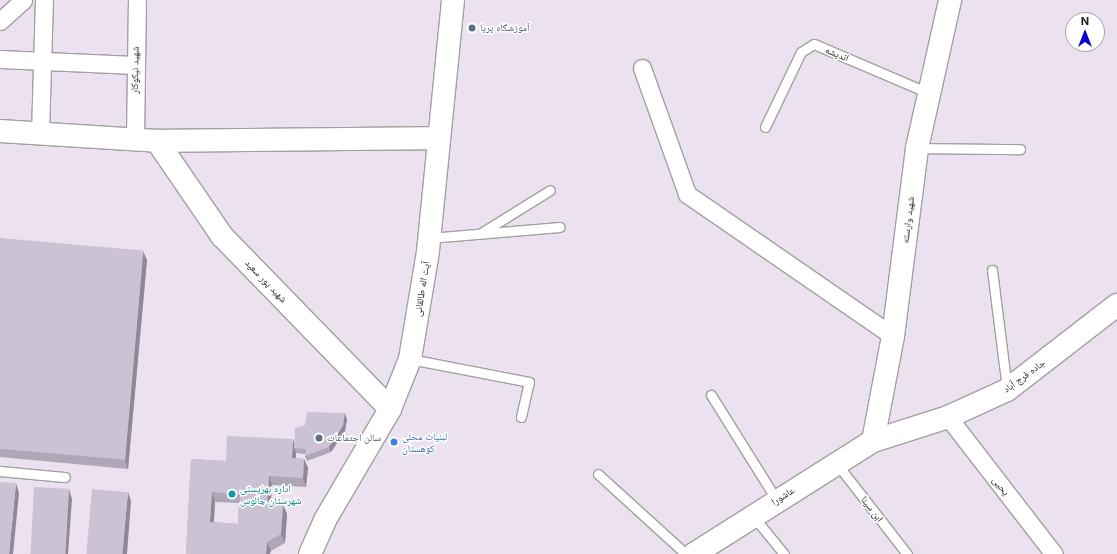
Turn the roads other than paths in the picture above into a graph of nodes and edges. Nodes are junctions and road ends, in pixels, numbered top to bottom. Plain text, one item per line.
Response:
1 (23, 0) edge
2 (44, 0) edge
3 (137, 0) edge
4 (453, 0) edge
5 (950, 0) edge
6 (0, 21) edge
7 (0, 58) edge
8 (43, 60) junction
9 (135, 65) junction
10 (642, 68) dead end
11 (929, 93) junction
12 (765, 127) dead end
13 (0, 131) edge
14 (40, 134) junction
15 (439, 138) junction
16 (134, 140) junction
17 (157, 141) junction
18 (917, 148) junction
19 (1020, 149) dead end
20 (550, 190) dead end
21 (560, 227) dead end
22 (480, 234) junction
23 (429, 238) junction
24 (992, 270) dead end
25 (1117, 304) edge
26 (893, 336) junction
27 (410, 359) junction
28 (1007, 390) junction
29 (711, 395) dead end
30 (390, 409) junction
31 (521, 417) dead end
32 (948, 417) junction
33 (873, 441) junction
34 (837, 464) junction
35 (0, 471) edge
36 (598, 474) dead end
37 (65, 476) dead end
38 (776, 499) junction
39 (753, 516) junction
40 (310, 554) edge
41 (686, 554) edge
42 (694, 554) edge
43 (784, 554) edge
44 (907, 554) edge
45 (1054, 554) edge

1 - 6 street
2 - 8 street
3 - 9 street, شهید نیکوکار
4 - 15 street, آیت اله طالقانی
5 - 11 street, شهید وارسته
7 - 8 street
8 - 9 street
8 - 14 street
9 - 16 street, شهید نیکوکار
10 - 26 street
11 - 12 lane, اندیشه
11 - 18 street, شهید وارسته
13 - 14 street
14 - 16 street
15 - 17 street
15 - 23 street, آیت اله طالقانی
16 - 17 street
17 - 30 street, شهید پور سعید
18 - 19 lane
18 - 26 street, شهید وارسته
20 - 22 lane
21 - 22 lane
22 - 23 lane
23 - 27 street, آیت اله طالقانی
24 - 28 lane
25 - 28 street, جاده فرج آباد
26 - 33 street, شهید وارسته
27 - 30 street, آیت اله طالقانی
27 - 31 lane
28 - 32 street, جاده فرج آباد
29 - 38 lane
30 - 40 street, آیت اله طالقانی
32 - 33 street, جاده فرج آباد
32 - 45 street, یحیی
33 - 34 street, عاشورا
34 - 38 street, عاشورا
34 - 44 lane, ابن سینا
35 - 37 lane
36 - 41 lane
38 - 39 street, عاشورا
39 - 42 street, عاشورا
39 - 43 lane

